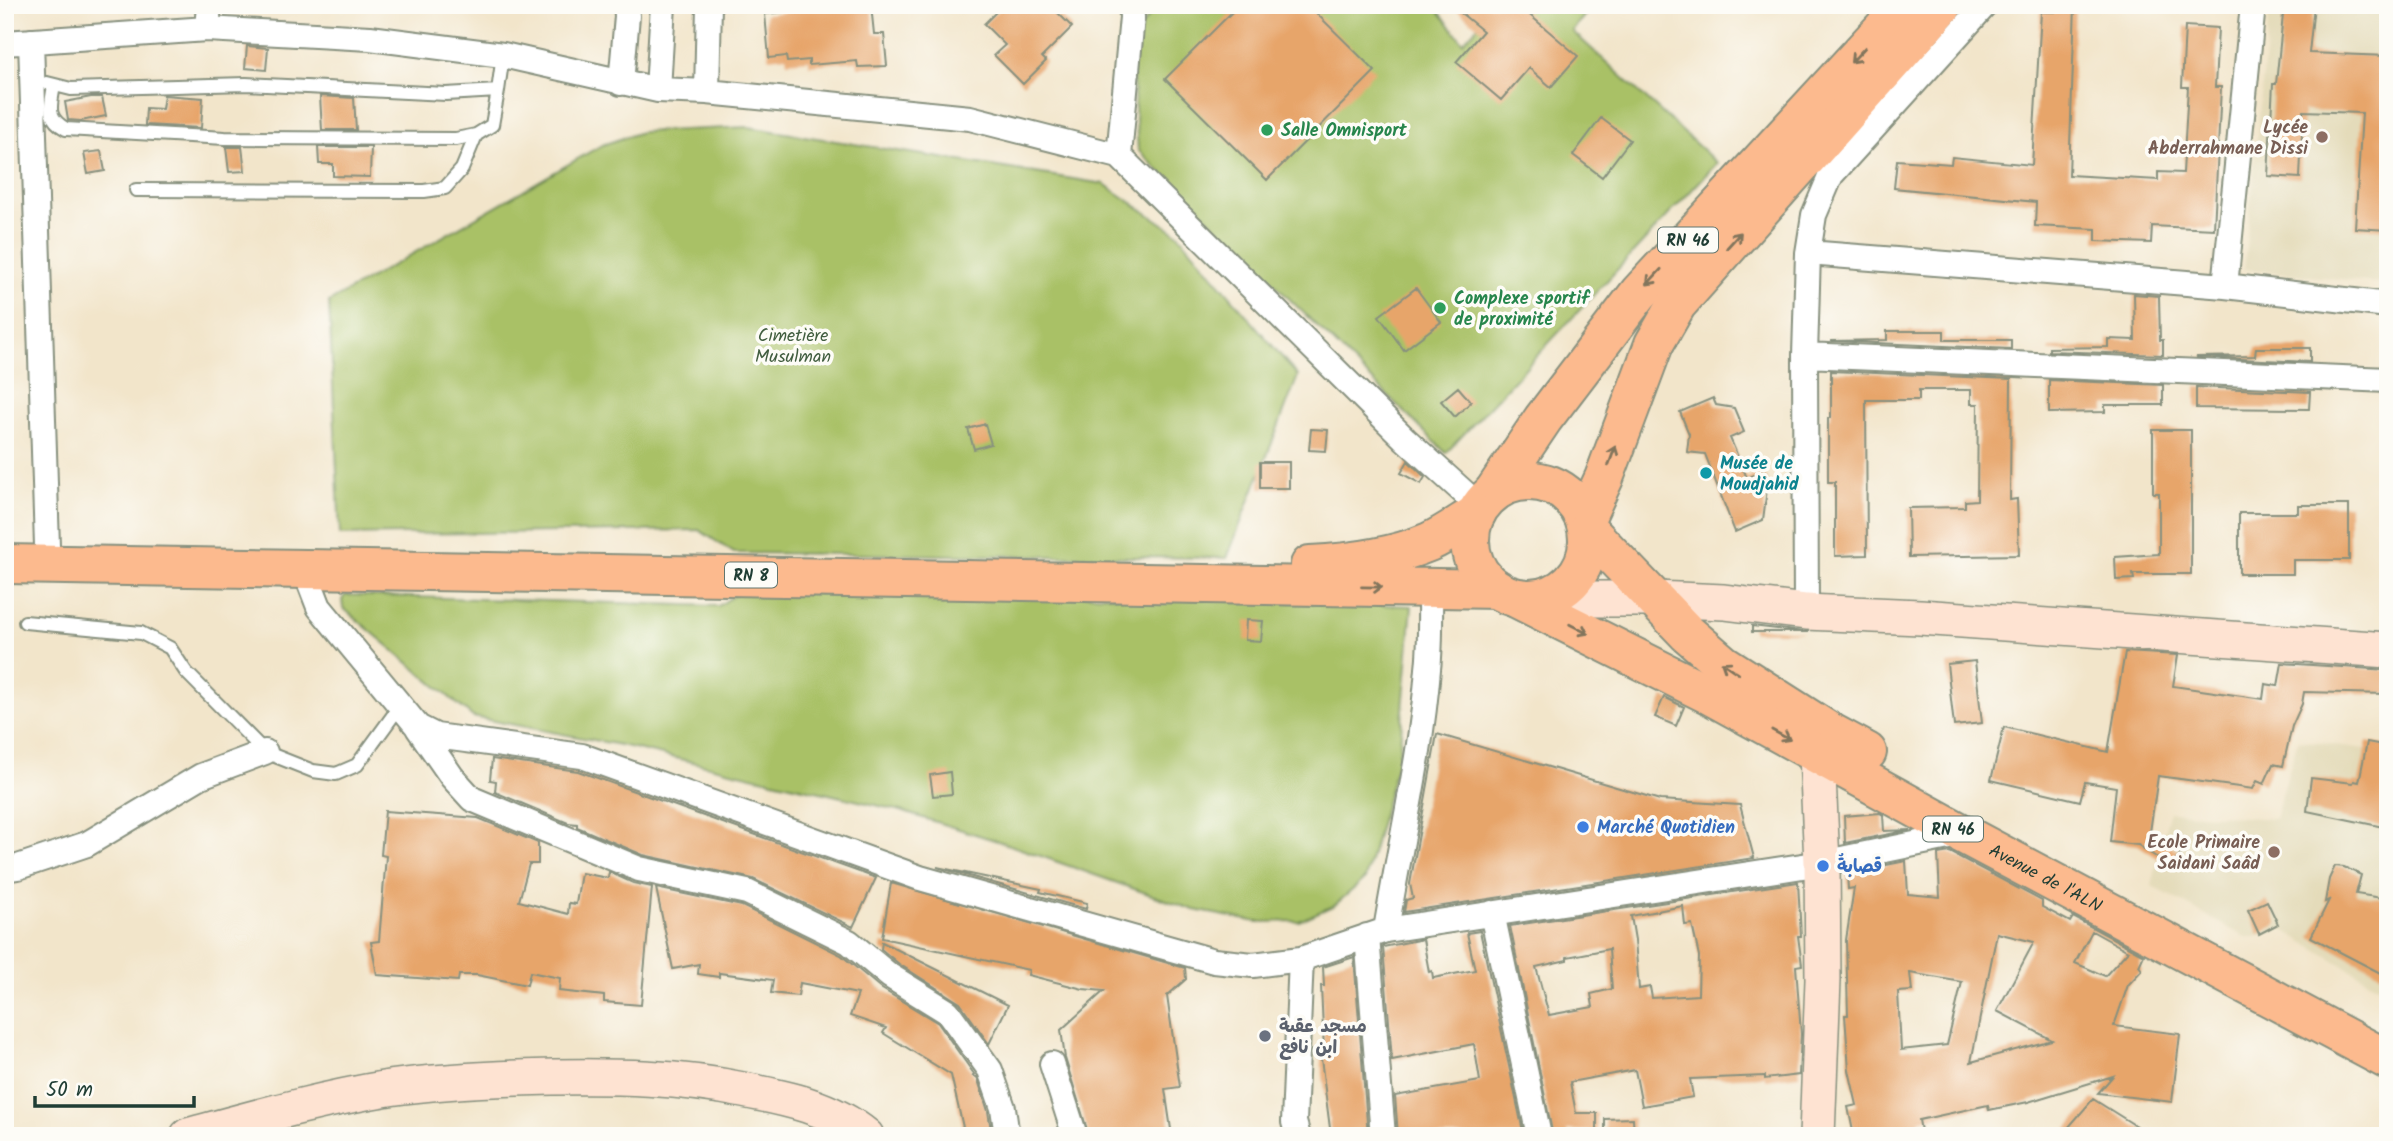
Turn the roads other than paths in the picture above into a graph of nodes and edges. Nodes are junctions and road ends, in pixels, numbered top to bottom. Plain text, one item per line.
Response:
1 (626, 5) edge
2 (663, 5) edge
3 (709, 5) edge
4 (1905, 5) edge
5 (1943, 5) edge
6 (1985, 5) edge
7 (2253, 5) edge
8 (1135, 9) edge
9 (208, 17) edge
10 (31, 41) junction
11 (5, 43) edge
12 (503, 55) junction
13 (43, 82) junction
14 (621, 83) junction
15 (658, 90) junction
16 (498, 91) junction
17 (707, 92) junction
18 (476, 135) junction
19 (1119, 156) junction
20 (135, 190) dead end
21 (1808, 253) junction
22 (2225, 286) junction
23 (2388, 305) edge
24 (1805, 355) junction
25 (2388, 380) edge
26 (1483, 504) junction
27 (1587, 524) junction
28 (5, 544) edge
29 (47, 545) junction
30 (5, 564) edge
31 (304, 568) junction
32 (1430, 589) junction
33 (1516, 596) junction
34 (1655, 599) junction
35 (1806, 612) junction
36 (25, 622) dead end
37 (2388, 650) edge
38 (400, 706) junction
39 (418, 727) junction
40 (1822, 743) junction
41 (265, 752) junction
42 (1963, 834) junction
43 (1822, 863) junction
44 (5, 869) edge
45 (1492, 913) junction
46 (1377, 933) junction
47 (1301, 959) junction
48 (2388, 1036) edge
49 (2388, 1060) edge
50 (1052, 1064) dead end
51 (1292, 1131) edge
52 (188, 1136) edge
53 (866, 1136) edge
54 (1007, 1136) edge
55 (1075, 1136) edge
56 (1383, 1136) edge
57 (1539, 1136) edge
58 (1817, 1136) edge

1 - 14 street
2 - 15 street
3 - 17 street
4 -> 26 main road, RN 46
27 -> 5 main road, RN 46
6 - 21 street
7 - 22 street
8 - 19 street
9 - 10 street
9 - 12 street
10 - 11 street
10 - 13 street
12 - 14 street
12 - 16 lane
13 - 16 lane
13 - 18 lane
13 - 29 street
14 - 15 street
15 - 17 street
16 - 18 lane
17 - 19 street
18 - 20 lane
19 - 26 street
21 - 22 street
21 - 24 street
22 - 23 street
24 - 25 street
24 - 35 street
26 - 27 main road
26 - 29 main road, RN 8
26 - 33 main road
27 - 33 main road
27 - 34 main road, Avenue de l'ALN / RN 46
28 - 29 main road, RN 8
30 - 31 main road, RN 8
31 -> 32 main road, RN 8
31 - 38 street
32 - 33 main road, RN 8
32 - 46 street
33 - 34 street
33 -> 40 main road, Avenue de l'ALN / RN 46
34 - 35 street
40 -> 34 main road, Avenue de l'ALN / RN 46
35 - 37 street
36 - 41 lane
38 - 39 street
38 - 41 lane
39 - 47 street
39 - 54 street
40 - 42 main road, Avenue de l'ALN / RN 46
40 - 43 street
40 - 48 main road, Avenue de l'ALN / RN 46
41 - 44 street
42 - 43 street
42 - 49 main road, Avenue de l'ALN / RN 46
43 - 45 street
43 - 58 street
45 - 46 street
45 - 57 street
46 - 47 street
46 - 56 street
47 - 51 street
50 - 55 street
52 - 53 street

